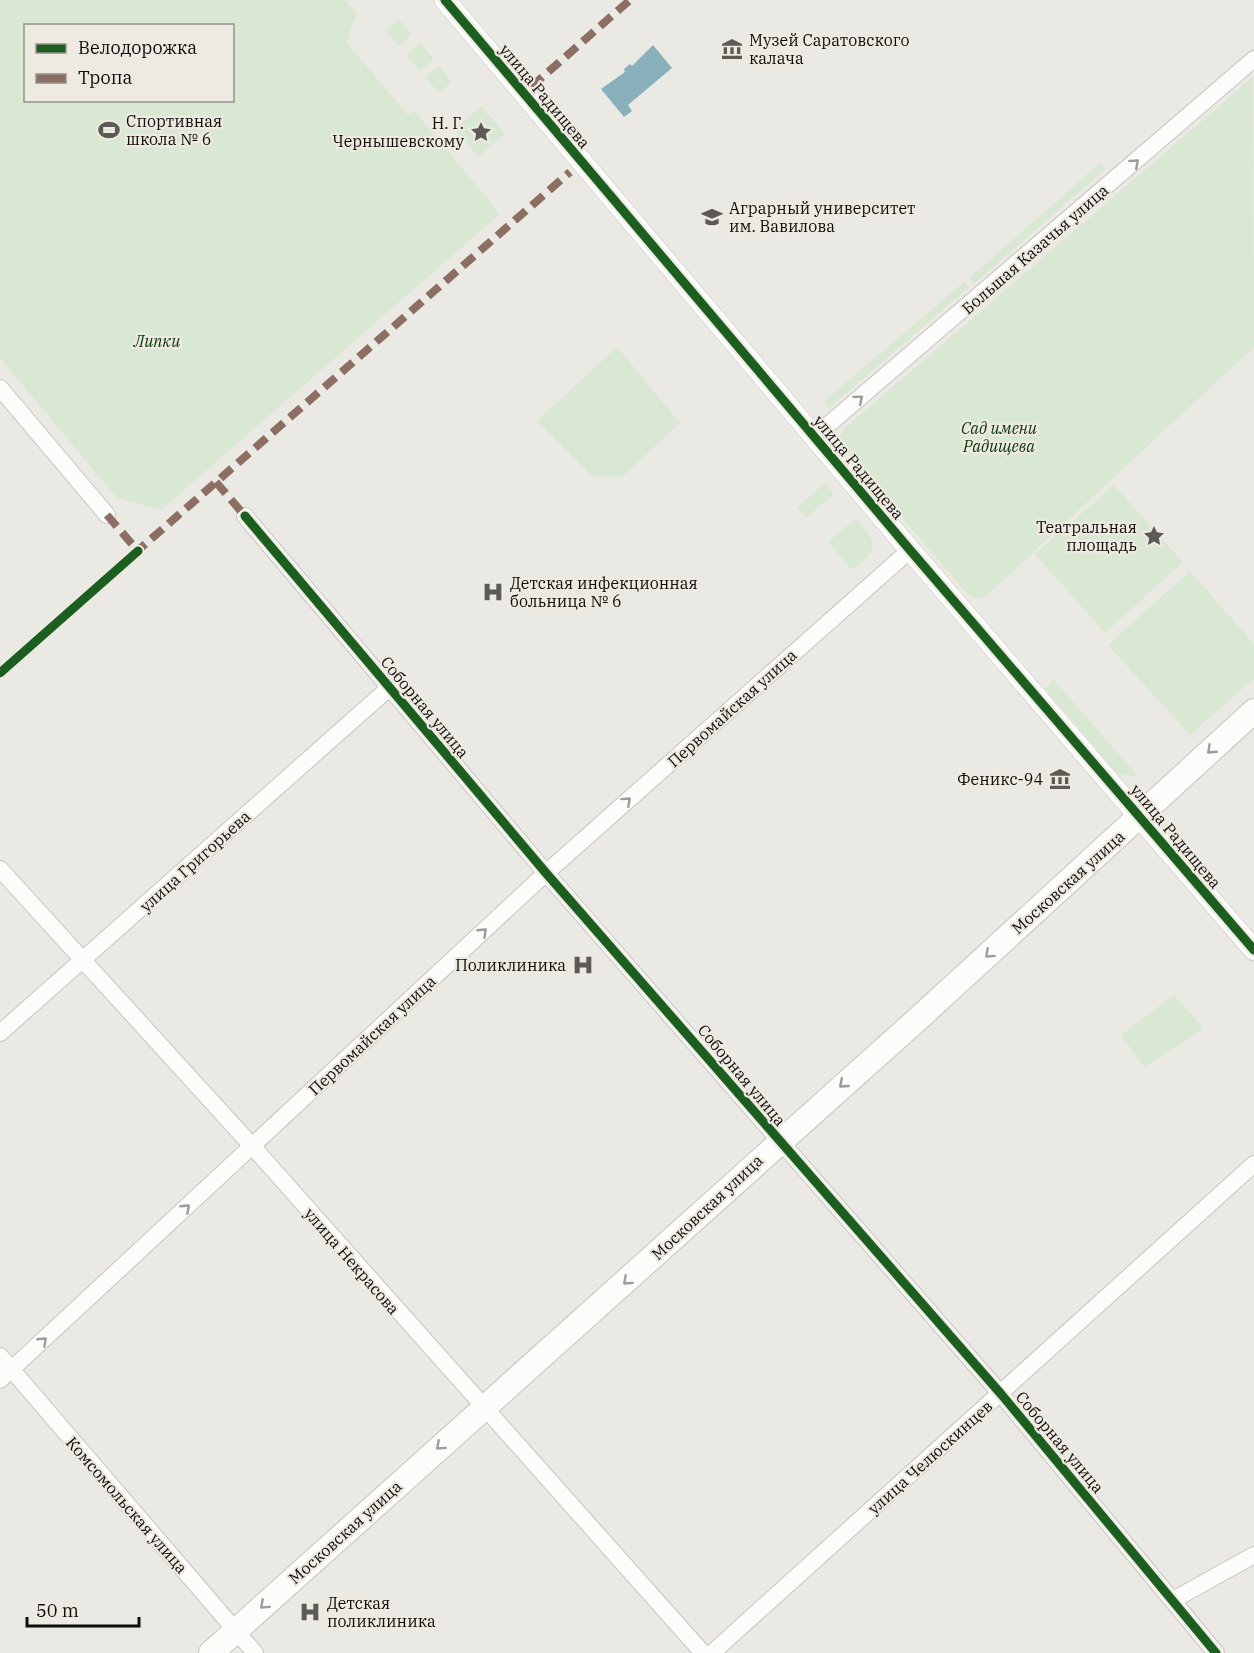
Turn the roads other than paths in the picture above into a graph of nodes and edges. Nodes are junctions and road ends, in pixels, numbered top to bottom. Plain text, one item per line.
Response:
1 (445, 0) edge
2 (1254, 59) edge
3 (0, 388) edge
4 (814, 437) junction
5 (107, 515) dead end
6 (245, 516) dead end
7 (910, 550) junction
8 (389, 688) junction
9 (1254, 711) edge
10 (1141, 816) junction
11 (0, 869) edge
12 (546, 873) junction
13 (1254, 950) edge
14 (82, 961) junction
15 (0, 1033) edge
16 (778, 1142) junction
17 (252, 1146) junction
18 (1254, 1164) edge
19 (0, 1356) edge
20 (6, 1375) edge
21 (1001, 1394) junction
22 (484, 1407) junction
23 (1254, 1555) edge
24 (1173, 1600) junction
25 (236, 1630) junction
26 (211, 1653) edge
27 (255, 1653) edge
28 (703, 1653) edge
29 (712, 1653) edge
30 (1216, 1653) edge

1 - 4 street, улица Радищева
4 -> 2 street, Большая Казачья улица
3 - 5 street
4 - 7 street, улица Радищева
6 - 8 street, Соборная улица
7 - 10 street, улица Радищева
12 -> 7 street, Первомайская улица
8 - 12 street, Соборная улица
8 - 14 street, улица Григорьева
9 -> 10 main road, Московская улица
10 - 13 street, улица Радищева
10 -> 16 main road, Московская улица
11 - 14 street, улица Некрасова
12 - 16 street, Соборная улица
17 -> 12 street, Первомайская улица
14 - 15 street, улица Григорьева
14 - 17 street, улица Некрасова
16 - 21 street, Соборная улица
16 -> 22 main road, Московская улица
20 -> 17 street, Первомайская улица
17 - 22 street, улица Некрасова
18 - 21 street, улица Челюскинцев
19 - 20 street, Комсомольская улица
20 - 25 street, Комсомольская улица
21 - 24 street, Соборная улица
21 - 29 street, улица Челюскинцев
22 -> 25 main road, Московская улица
22 - 28 street, улица Некрасова
23 - 24 street
24 - 30 street, Соборная улица
25 - 26 main road, Московская улица
25 - 27 street, Комсомольская улица

